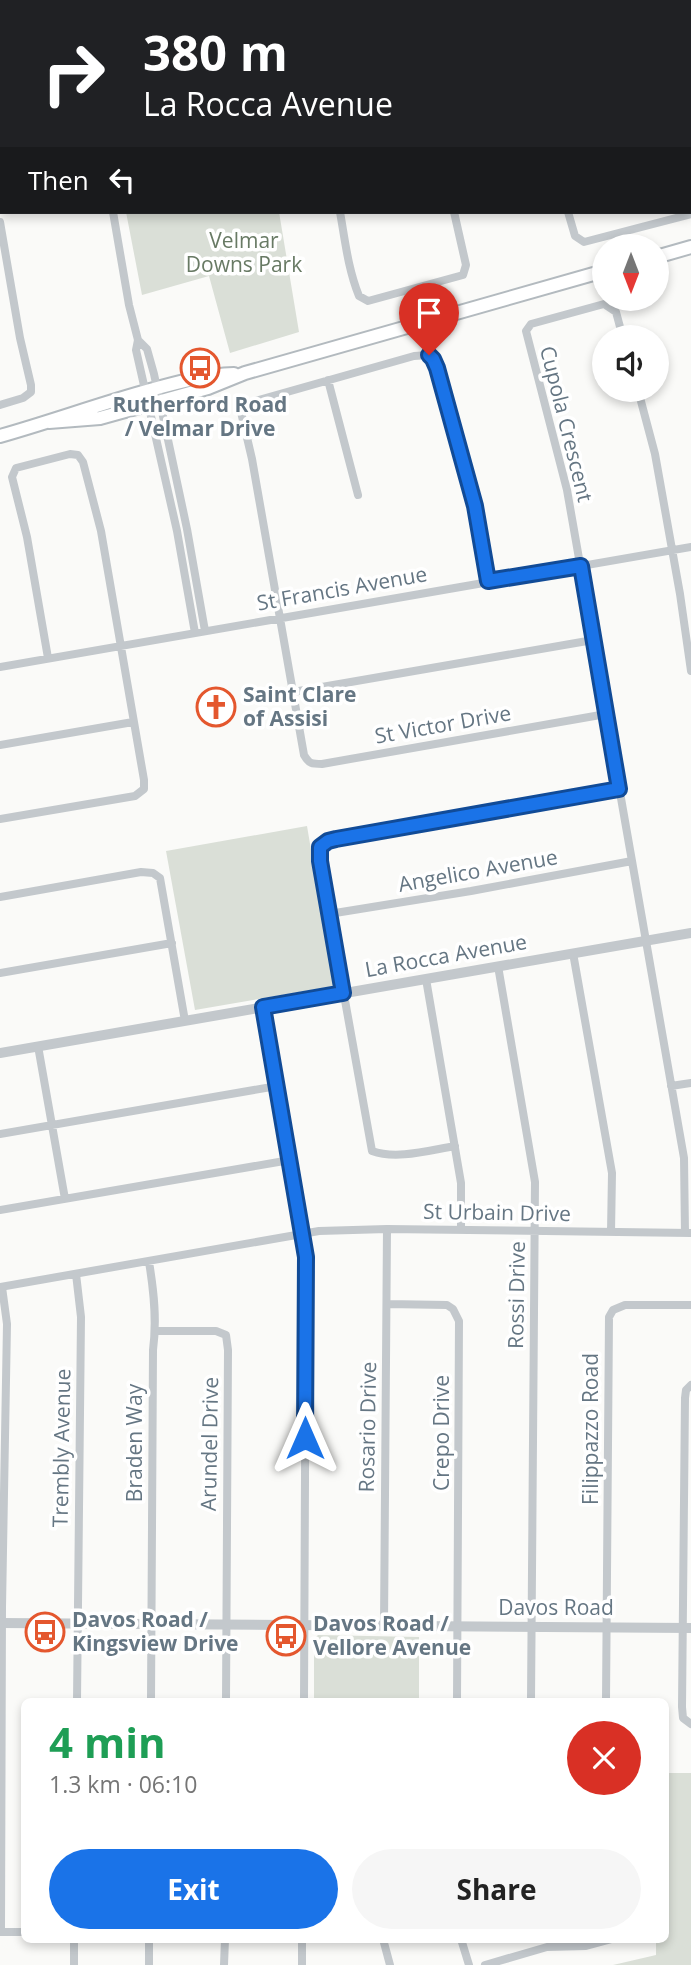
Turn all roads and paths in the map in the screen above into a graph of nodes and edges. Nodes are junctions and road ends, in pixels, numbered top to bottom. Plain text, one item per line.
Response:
1 (113, 214) edge
2 (340, 214) edge
3 (454, 214) edge
4 (569, 214) edge
5 (684, 214) edge
6 (0, 222) edge
7 (691, 247) edge
8 (669, 253) edge
9 (592, 274) edge
10 (620, 325) edge
11 (328, 380) junction
12 (153, 396) junction
13 (641, 402) edge
14 (0, 405) edge
15 (0, 436) edge
16 (358, 495) dead end
17 (691, 547) edge
18 (672, 550) junction
19 (581, 566) junction
20 (488, 581) junction
21 (280, 618) junction
22 (205, 631) junction
23 (195, 633) junction
24 (593, 640) junction
25 (120, 646) junction
26 (48, 658) junction
27 (0, 667) edge
28 (691, 671) edge
29 (293, 692) junction
30 (606, 714) junction
31 (133, 722) junction
32 (0, 745) edge
33 (619, 789) junction
34 (0, 819) edge
35 (632, 860) junction
36 (0, 897) edge
37 (329, 914) junction
38 (691, 933) edge
39 (646, 941) junction
40 (172, 943) junction
41 (573, 953) junction
42 (498, 966) junction
43 (0, 973) edge
44 (426, 979) junction
45 (343, 993) junction
46 (263, 1007) junction
47 (185, 1021) junction
48 (38, 1046) junction
49 (0, 1053) edge
50 (691, 1083) edge
51 (277, 1086) junction
52 (671, 1086) junction
53 (52, 1125) junction
54 (0, 1134) edge
55 (455, 1146) junction
56 (688, 1157) edge
57 (290, 1160) junction
58 (65, 1199) junction
59 (0, 1210) edge
60 (387, 1229) junction
61 (461, 1230) junction
62 (535, 1231) junction
63 (611, 1232) junction
64 (302, 1233) junction
65 (688, 1233) edge
66 (149, 1262) junction
67 (76, 1274) junction
68 (1, 1287) edge
69 (387, 1304) junction
70 (691, 1306) edge
71 (155, 1331) junction
72 (3, 1366) edge
73 (691, 1385) edge
74 (1, 1623) edge
75 (78, 1623) junction
76 (152, 1624) junction
77 (227, 1624) junction
78 (304, 1625) junction
79 (384, 1626) junction
80 (458, 1627) junction
81 (531, 1627) junction
82 (606, 1628) junction
83 (687, 1628) edge
84 (77, 1698) edge
85 (151, 1698) edge
86 (226, 1698) edge
87 (304, 1698) edge
88 (457, 1698) edge
89 (531, 1698) edge
90 (606, 1698) edge
91 (691, 1724) edge
92 (1, 1932) edge
93 (21, 1932) edge
94 (74, 1943) edge
95 (149, 1943) edge
96 (225, 1943) edge
97 (302, 1943) edge
98 (384, 1943) edge
99 (462, 1943) edge
100 (538, 1943) edge
101 (600, 1943) edge
102 (540, 1949) junction
103 (74, 1965) edge
104 (149, 1965) edge
105 (224, 1965) edge
106 (302, 1965) edge
107 (390, 1965) edge
108 (469, 1965) edge
109 (485, 1965) edge

1 - 12 street
2 - 3 street
4 - 5 street
6 - 14 street
7 - 8 main road
9 - 12 main road
10 - 19 street, Cupola Crescent
11 - 16 street
11 - 20 street
11 - 21 street, St Victor Drive
12 - 15 main road
12 - 22 street
12 - 23 street
13 - 18 street
17 - 18 street, St Francis Avenue
18 - 19 street, St Francis Avenue
18 - 28 street
19 - 20 street, St Francis Avenue
19 - 24 street
20 - 21 street, St Francis Avenue
21 - 22 street, St Francis Avenue
21 - 29 street, St Victor Drive
22 - 23 street, St Francis Avenue
23 - 25 street, St Francis Avenue
24 - 29 street
24 - 30 street
25 - 26 street, St Francis Avenue
25 - 26 street
25 - 31 street
26 - 27 street, St Francis Avenue
29 - 30 street, St Victor Drive
30 - 33 street
31 - 32 street
31 - 34 street
33 - 35 street
33 - 37 street
35 - 37 street, Angelico Avenue
35 - 39 street
36 - 40 street
37 - 45 street
38 - 39 street, La Rocca Avenue
39 - 41 street, La Rocca Avenue
39 - 52 street
40 - 43 street
40 - 47 street
41 - 42 street, La Rocca Avenue
41 - 63 street
42 - 44 street, La Rocca Avenue
42 - 62 street, Rossi Drive
44 - 45 street, La Rocca Avenue
44 - 55 street
45 - 46 street, La Rocca Avenue
45 - 55 street
46 - 47 street, La Rocca Avenue
46 - 51 street
47 - 48 street, La Rocca Avenue
48 - 49 street, La Rocca Avenue
48 - 53 street
50 - 52 street
51 - 53 street
51 - 57 street
52 - 56 street
53 - 54 street
53 - 58 street
55 - 61 street
56 - 65 street
57 - 58 street
57 - 64 street
58 - 59 street
60 - 61 street, St Urbain Drive
60 - 64 street, St Urbain Drive
60 - 69 street, Rosario Drive
61 - 62 street, St Urbain Drive
62 - 63 street, St Urbain Drive
62 - 81 street, Rossi Drive
63 - 65 street, St Urbain Drive
64 - 66 street, St Urbain Drive
64 - 78 street
66 - 67 street, St Urbain Drive
66 - 71 street, Braden Way
67 - 68 street, St Urbain Drive
67 - 75 street, Trembly Avenue
68 - 72 street
69 - 79 street, Rosario Drive
69 - 80 street, Crepo Drive
70 - 82 street, Filippazzo Road
71 - 76 street, Braden Way
71 - 77 street, Arundel Drive
72 - 74 street
73 - 83 street
74 - 75 street, Davos Road
74 - 92 street
75 - 76 street, Davos Road
75 - 84 street, Trembly Avenue
76 - 77 street, Davos Road
76 - 85 street, Braden Way
77 - 78 street, Davos Road
77 - 86 street
78 - 79 street, Davos Road
78 - 87 street
79 - 80 street, Davos Road
80 - 81 street, Davos Road
80 - 88 street
81 - 82 street, Davos Road
81 - 89 street, Rossi Drive
82 - 83 street, Davos Road
82 - 90 street
83 - 91 street
92 - 93 street
94 - 103 street
95 - 104 street
96 - 105 street
97 - 106 street
98 - 107 street
99 - 108 street
100 - 102 street
101 - 102 street
102 - 109 street

